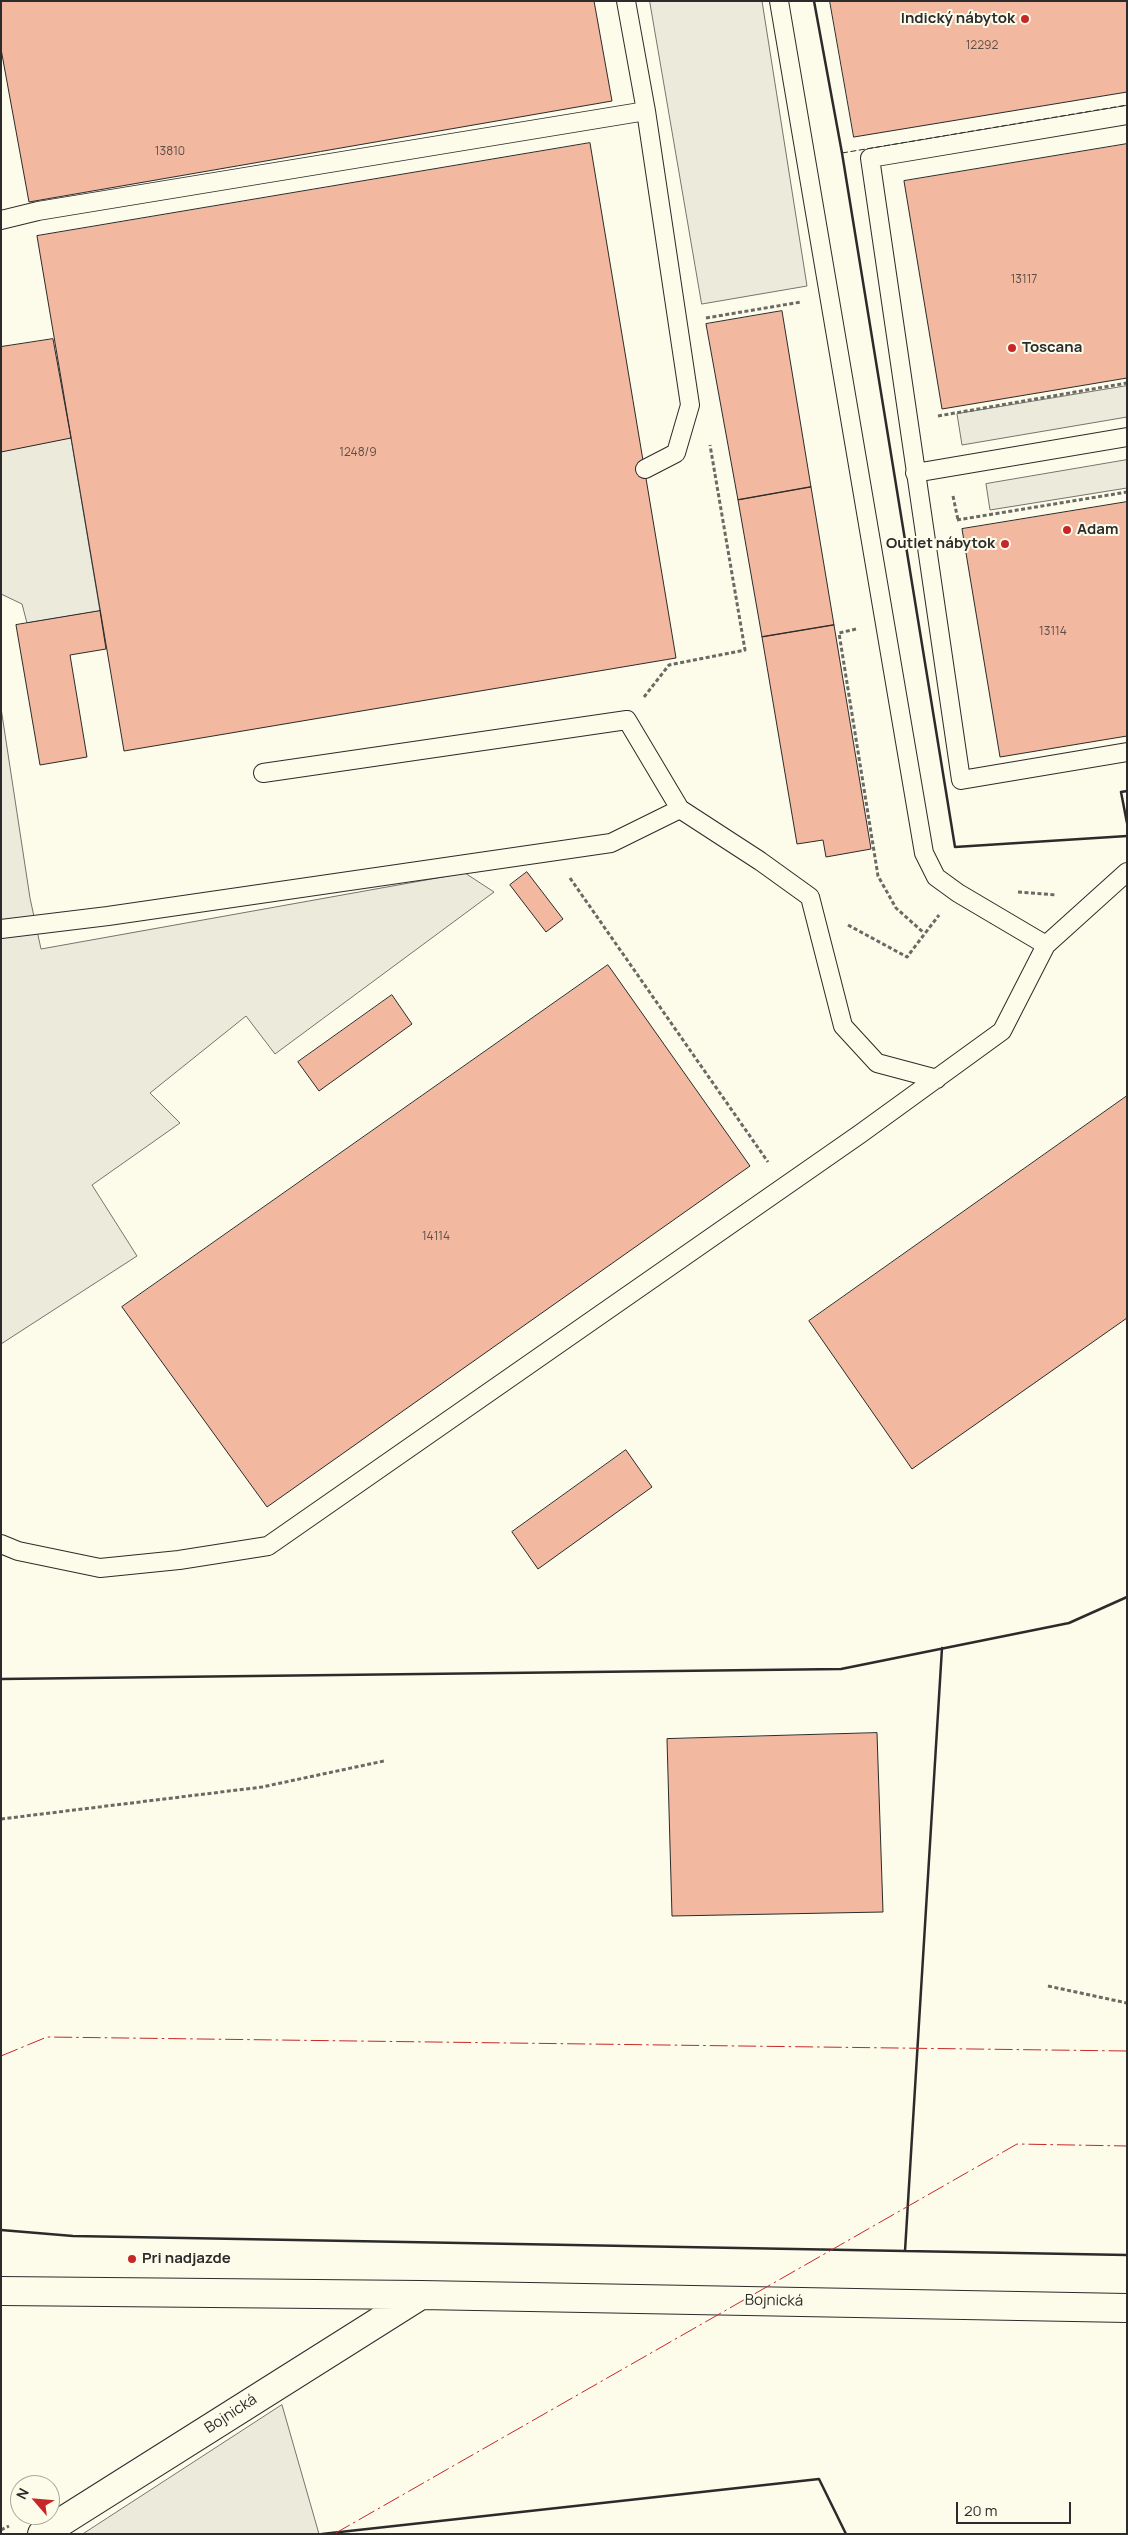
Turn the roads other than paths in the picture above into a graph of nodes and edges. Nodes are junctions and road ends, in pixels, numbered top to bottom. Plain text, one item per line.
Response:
1 (626, 1) edge
2 (779, 1) edge
3 (646, 110) junction
4 (1127, 115) edge
5 (1, 220) edge
6 (1127, 437) edge
7 (645, 469) dead end
8 (915, 473) junction
9 (1127, 752) edge
10 (263, 773) dead end
11 (680, 809) junction
12 (1127, 872) edge
13 (1, 929) edge
14 (1046, 945) junction
15 (937, 1079) junction
16 (1, 1544) edge
17 (1, 2291) edge
18 (421, 2295) junction
19 (1127, 2308) edge
20 (42, 2534) edge

1 - 3 lane
2 - 14 lane
3 - 5 lane
3 - 7 lane
4 - 8 lane
6 - 8 lane
8 - 9 lane
10 - 11 lane
11 - 13 lane
11 - 15 lane
12 - 14 lane
14 - 15 lane
15 - 16 lane
17 - 18 street, Bojnická
18 - 19 street, Bojnická
18 - 20 street, Bojnická

